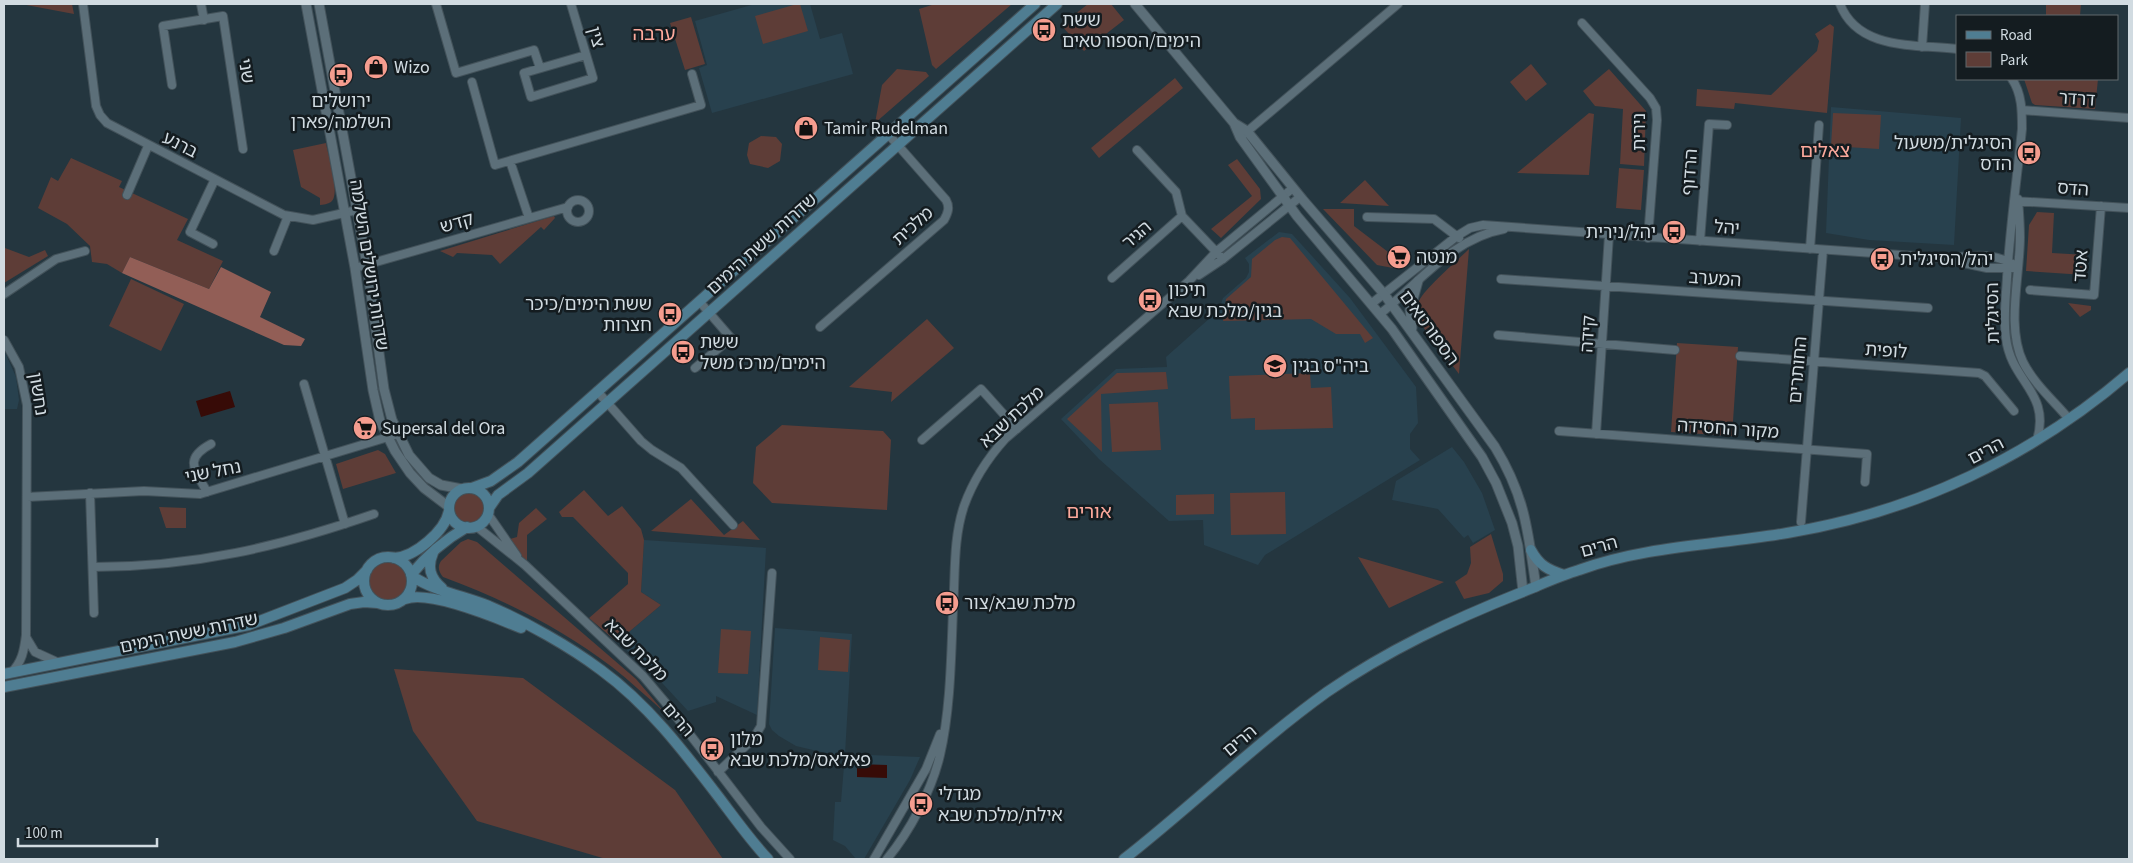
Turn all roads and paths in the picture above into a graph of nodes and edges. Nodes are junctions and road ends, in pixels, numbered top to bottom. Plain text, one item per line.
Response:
1 (83, 4) edge
2 (201, 4) edge
3 (306, 4) edge
4 (319, 4) edge
5 (436, 4) edge
6 (571, 4) edge
7 (1034, 4) edge
8 (1058, 4) edge
9 (1398, 4) edge
10 (1840, 4) edge
11 (1925, 4) edge
12 (1138, 6) edge
13 (204, 20) junction
14 (1582, 23) dead end
15 (1922, 47) junction
16 (1956, 49) edge
17 (586, 55) junction
18 (540, 68) junction
19 (692, 74) dead end
20 (2012, 80) edge
21 (472, 82) dead end
22 (172, 85) dead end
23 (2022, 110) junction
24 (2129, 118) edge
25 (1728, 125) dead end
26 (1819, 126) dead end
27 (888, 134) junction
28 (1244, 134) junction
29 (898, 145) junction
30 (148, 146) junction
31 (243, 148) dead end
32 (1137, 150) dead end
33 (510, 161) junction
34 (215, 179) junction
35 (1292, 188) junction
36 (127, 195) dead end
37 (1282, 196) junction
38 (1300, 196) junction
39 (2016, 201) junction
40 (1289, 206) junction
41 (2101, 206) junction
42 (568, 207) dead end
43 (2129, 208) edge
44 (357, 210) junction
45 (345, 213) junction
46 (288, 216) junction
47 (1182, 216) junction
48 (1366, 217) dead end
49 (529, 218) junction
50 (1510, 228) junction
51 (1609, 235) junction
52 (1458, 236) junction
53 (1648, 238) junction
54 (1700, 241) junction
55 (1464, 243) junction
56 (214, 244) dead end
57 (1810, 249) junction
58 (1822, 250) junction
59 (85, 251) dead end
60 (274, 251) dead end
61 (1217, 251) junction
62 (1943, 258) junction
63 (1224, 259) junction
64 (367, 265) junction
65 (2008, 265) junction
66 (355, 268) junction
67 (2018, 268) junction
68 (1112, 278) dead end
69 (1501, 279) dead end
70 (1189, 281) junction
71 (1418, 281) junction
72 (1606, 286) junction
73 (2030, 290) dead end
74 (4, 294) edge
75 (1384, 294) junction
76 (699, 301) junction
77 (1818, 301) junction
78 (1372, 304) junction
79 (1392, 304) junction
80 (1928, 308) dead end
81 (709, 312) junction
82 (1380, 314) junction
83 (820, 327) dead end
84 (1415, 335) junction
85 (1498, 335) dead end
86 (4, 340) edge
87 (1602, 344) junction
88 (1674, 350) dead end
89 (1740, 356) dead end
90 (1814, 361) junction
91 (696, 368) dead end
92 (2129, 373) edge
93 (304, 384) dead end
94 (597, 391) junction
95 (607, 403) junction
96 (2014, 411) dead end
97 (2069, 419) junction
98 (1017, 429) junction
99 (1559, 432) dead end
100 (398, 434) junction
101 (1596, 434) junction
102 (388, 438) junction
103 (922, 440) dead end
104 (2037, 440) junction
105 (211, 444) dead end
106 (1807, 450) junction
107 (325, 458) junction
108 (1865, 482) dead end
109 (467, 488) junction
110 (207, 492) junction
111 (90, 493) junction
112 (27, 496) junction
113 (449, 509) junction
114 (489, 511) junction
115 (374, 514) dead end
116 (1801, 522) dead end
117 (345, 524) junction
118 (733, 525) dead end
119 (471, 527) junction
120 (1531, 550) junction
121 (433, 553) junction
122 (394, 558) junction
123 (525, 565) junction
124 (92, 567) junction
125 (367, 570) junction
126 (772, 573) dead end
127 (1564, 575) junction
128 (411, 576) junction
129 (1536, 587) junction
130 (447, 591) junction
131 (1523, 592) junction
132 (405, 599) junction
133 (378, 603) junction
134 (94, 613) dead end
135 (26, 635) junction
136 (563, 646) junction
137 (59, 663) junction
138 (7, 674) edge
139 (4, 688) edge
140 (945, 718) junction
141 (718, 772) junction
142 (768, 859) edge
143 (790, 859) edge
144 (874, 859) edge
145 (887, 859) edge
146 (1124, 859) edge

1 - 30 street, ברנע
2 - 13 street
3 - 45 street, שדרות ירושלים השלמה
4 - 44 street, שדרות ירושלים השלמה
5 - 18 street
6 - 17 street, צין
7 - 27 main road, שדרות ששת הימים
8 - 29 main road, שדרות ששת הימים
9 - 28 street
10 - 15 street
11 - 15 street
12 - 28 street, הספורטאים
13 - 22 street, שני
13 - 31 street, שני
14 - 53 street, נירית
15 - 16 street
17 - 18 street
17 - 18 street, צין
19 - 33 street
20 - 23 street, הסיגלית
21 - 33 street
23 - 24 street, דרדר
23 - 39 street, הסיגלית
25 - 54 street, הרדוף
26 - 57 street
27 - 29 street, מלכית
27 - 76 main road, שדרות ששת הימים
28 - 35 street, הספורטאים
28 - 37 street, הספורטאים
29 - 81 main road, שדרות ששת הימים
29 - 83 street, מלכית
30 - 34 street, ברנע
30 - 36 street
32 - 47 street
33 - 49 street
34 - 46 street, ברנע
34 - 56 street
35 - 37 street, מלכת שבא
35 - 38 street, הספורטאים
37 - 40 street, הספורטאים
37 - 61 street, מלכת שבא
38 - 40 street, מלכת שבא
38 - 75 street, הספורטאים
39 - 41 street, הדס
39 - 65 street, הסיגלית
39 - 67 street, הסיגלית
40 - 63 street, מלכת שבא
40 - 78 street, הספורטאים
41 - 43 street, הדס
41 - 73 street, אטד
42 - 49 street, קדש
44 - 45 street, ברנע
44 - 64 street, שדרות ירושלים השלמה
45 - 46 street, ברנע
45 - 66 street, שדרות ירושלים השלמה
46 - 60 street
47 - 61 street
47 - 68 street, הגיר
48 - 52 street
49 - 64 street, קדש
50 - 51 street, יהל
50 - 52 street, יהל
50 - 55 street, יהל
51 - 53 street, יהל
51 - 72 street, קידה
52 - 55 street
52 - 75 street, יהל
53 - 54 street, יהל
54 - 57 street, יהל
55 - 71 street, יהל
57 - 58 street, יהל
58 - 62 street, יהל
58 - 77 street, החותרים
59 - 74 street
61 - 63 street
61 - 70 street, מלכת שבא
62 - 65 street, יהל
62 - 65 street, יהל
63 - 70 street, מלכת שבא
64 - 66 street, קדש
64 - 100 street, שדרות ירושלים השלמה
65 - 67 street, יהל
65 - 104 street, הסיגלית
66 - 102 street, שדרות ירושלים השלמה
67 - 97 street, הסיגלית
69 - 72 street, המערב
70 - 98 street, מלכת שבא
71 - 79 street, יהל
71 - 84 street
72 - 77 street, המערב
72 - 87 street, קידה
75 - 78 street, יהל
75 - 79 street, הספורטאים
76 - 81 street
76 - 94 main road, שדרות ששת הימים
77 - 80 street, המערב
77 - 90 street, החותרים
78 - 82 street, הספורטאים
79 - 82 street, יהל
79 - 84 street, הספורטאים
81 - 91 street
81 - 95 main road, שדרות ששת הימים
82 - 131 street, הספורטאים
84 - 120 street, הספורטאים
85 - 87 street
86 - 112 street, נחשון
87 - 88 street
87 - 101 street, קידה
89 - 90 street, לופית
90 - 96 street, לופית
90 - 106 street, החותרים
92 - 97 main road, הרים
93 - 107 street
94 - 95 street
94 - 109 main road, שדרות ששת הימים
95 - 114 main road, שדרות ששת הימים
95 - 118 street
97 - 104 main road, הרים
98 - 103 street
98 - 140 street, מלכת שבא
99 - 101 street, מקור החסידה
100 - 102 street, נחל שני
100 - 109 street, שדרות ירושלים השלמה
101 - 106 street, מקור החסידה
102 - 107 street, נחל שני
102 - 113 street, שדרות ירושלים השלמה
104 - 127 main road, הרים
105 - 110 street
106 - 108 street, מקור החסידה
106 - 116 street, החותרים
107 - 110 street, נחל שני
107 - 117 street
109 - 113 main road
109 - 114 main road
110 - 111 street, נחל שני
111 - 112 street, נחל שני
111 - 124 street
112 - 135 street, נחשון
113 - 119 main road
113 - 122 main road
114 - 119 main road
114 - 123 street, מלכת שבא
115 - 117 street
117 - 124 street
119 - 121 main road
119 - 123 street, מלכת שבא
120 - 127 main road
120 - 129 street, הספורטאים
121 - 128 main road
121 - 130 main road
122 - 125 main road
122 - 128 main road
123 - 141 street, מלכת שבא
124 - 134 street
125 - 133 main road
125 - 137 main road, שדרות ששת הימים
126 - 141 street
127 - 129 main road, הרים
128 - 130 main road, הרים
128 - 132 main road
129 - 131 main road, הרים
130 - 136 main road, הרים
131 - 146 main road, הרים
132 - 133 main road
132 - 136 main road, הרים
133 - 139 main road, שדרות ששת הימים
135 - 137 street
135 - 138 street, נחשון
136 - 142 main road, הרים
137 - 138 main road, שדרות ששת הימים
140 - 144 street, מלכת שבא
140 - 145 street, מלכת שבא
141 - 143 street, מלכת שבא

